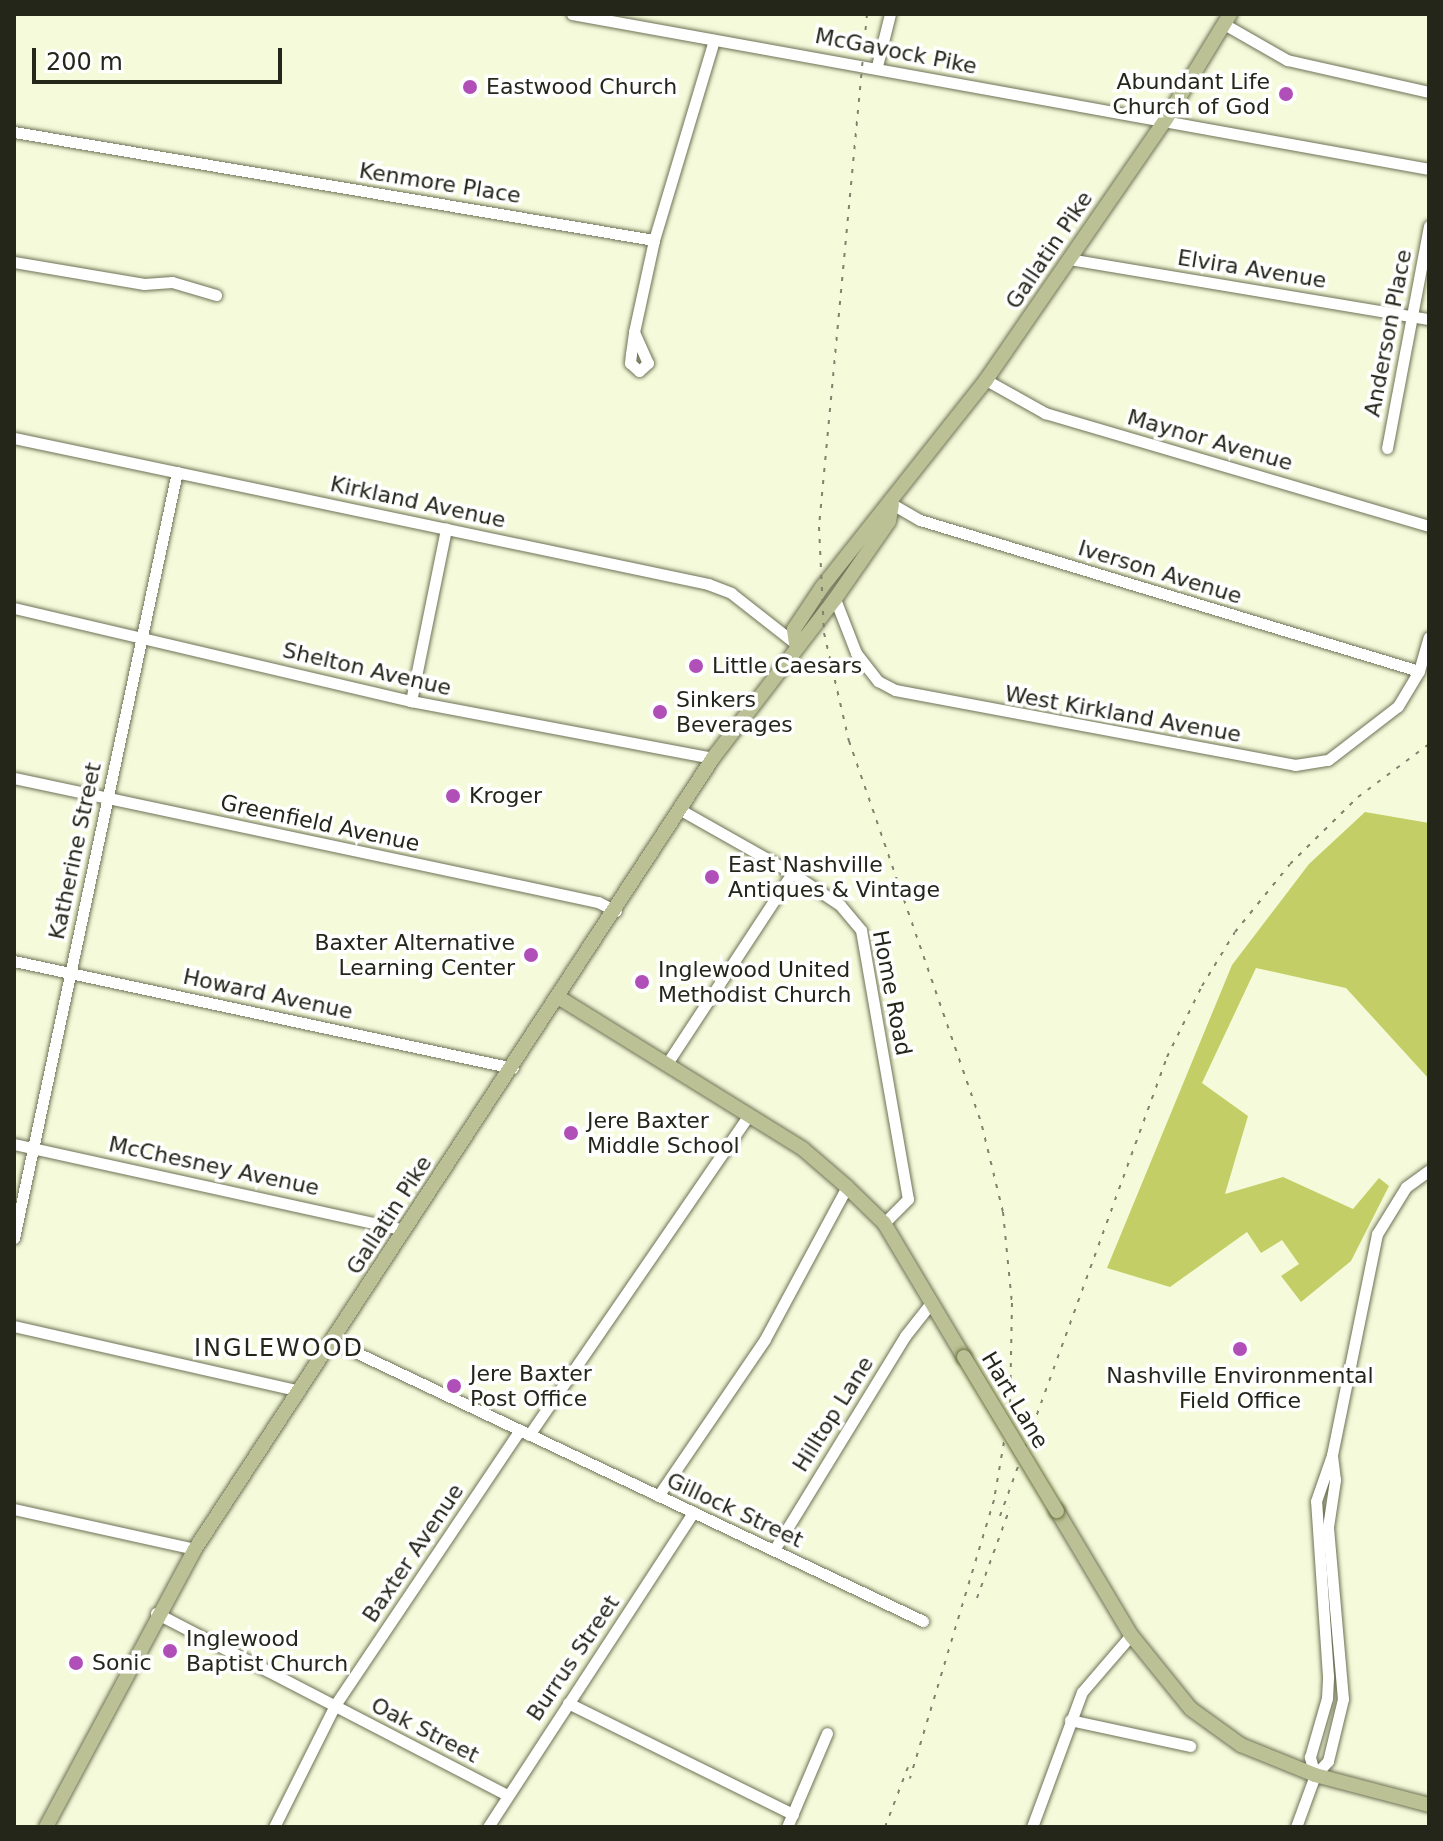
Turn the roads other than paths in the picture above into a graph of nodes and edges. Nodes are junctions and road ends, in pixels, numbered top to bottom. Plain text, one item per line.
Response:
1 (572, 14) edge
2 (890, 14) edge
3 (1227, 19) edge
4 (714, 40) junction
5 (877, 66) junction
6 (1429, 92) edge
7 (1166, 119) junction
8 (14, 132) edge
9 (1429, 169) edge
10 (1429, 226) edge
11 (654, 240) junction
12 (1069, 259) junction
13 (14, 262) edge
14 (216, 295) dead end
15 (1410, 315) junction
16 (1429, 319) edge
17 (634, 332) dead end
18 (986, 380) junction
19 (14, 438) edge
20 (1387, 448) dead end
21 (177, 472) junction
22 (892, 504) junction
23 (1429, 526) edge
24 (446, 529) junction
25 (835, 599) junction
26 (14, 608) edge
27 (143, 635) junction
28 (1429, 637) edge
29 (796, 644) junction
30 (1419, 671) junction
31 (411, 701) junction
32 (713, 758) junction
33 (14, 778) edge
34 (107, 798) junction
35 (679, 809) junction
36 (792, 873) junction
37 (616, 911) junction
38 (14, 961) edge
39 (69, 973) junction
40 (558, 997) junction
41 (666, 1065) junction
42 (513, 1068) junction
43 (749, 1115) junction
44 (14, 1144) edge
45 (33, 1148) junction
46 (1429, 1170) edge
47 (847, 1187) junction
48 (884, 1223) junction
49 (404, 1230) junction
50 (14, 1238) edge
51 (931, 1303) junction
52 (14, 1326) edge
53 (332, 1341) junction
54 (299, 1391) junction
55 (524, 1432) junction
56 (1332, 1455) junction
57 (658, 1496) junction
58 (14, 1509) edge
59 (693, 1512) junction
60 (195, 1549) junction
61 (774, 1550) junction
62 (156, 1613) junction
63 (923, 1621) dead end
64 (1131, 1635) junction
65 (568, 1703) junction
66 (335, 1705) junction
67 (1070, 1720) junction
68 (827, 1733) dead end
69 (1190, 1746) dead end
70 (1315, 1775) junction
71 (505, 1794) junction
72 (1429, 1805) edge
73 (793, 1814) junction
74 (46, 1827) edge
75 (274, 1827) edge
76 (488, 1827) edge
77 (787, 1827) edge
78 (1032, 1827) edge
79 (1296, 1827) edge

1 - 4 street, McGavock Pike
2 - 5 street
3 - 6 street
3 - 7 main road, Gallatin Pike
4 - 5 street, McGavock Pike
4 - 11 street
5 - 7 street, McGavock Pike
7 - 9 street, McGavock Pike
7 - 12 main road, Gallatin Pike
8 - 11 street, Kenmore Place
10 - 15 street, Anderson Place
11 - 17 street
12 - 15 street, Elvira Avenue
12 - 18 main road, Gallatin Pike
13 - 14 street
15 - 16 street, Elvira Avenue
15 - 20 street, Anderson Place
18 - 22 main road, Gallatin Pike
18 - 23 street, Maynor Avenue
19 - 21 street, Kirkland Avenue
21 - 24 street, Kirkland Avenue
21 - 27 street, Katherine Street
22 - 25 main road, Gallatin Pike
22 - 29 main road, Gallatin Pike
22 - 30 street, Iverson Avenue
24 - 29 street, Kirkland Avenue
24 - 31 street
25 - 29 main road, Gallatin Pike
25 - 30 street, West Kirkland Avenue
26 - 27 street, Shelton Avenue
27 - 31 street, Shelton Avenue
27 - 34 street, Katherine Street
28 - 30 street, West Kirkland Avenue
29 - 32 main road, Gallatin Pike
31 - 32 street, Shelton Avenue
32 - 35 main road, Gallatin Pike
33 - 34 street, Greenfield Avenue
34 - 37 street, Greenfield Avenue
34 - 39 street, Katherine Street
35 - 36 street, Home Road
35 - 37 main road, Gallatin Pike
36 - 41 street
36 - 48 street, Home Road
37 - 40 main road, Gallatin Pike
38 - 39 street, Howard Avenue
39 - 42 street, Howard Avenue
39 - 45 street, Katherine Street
40 - 41 main road, Hart Lane
40 - 42 main road, Gallatin Pike
41 - 43 main road, Hart Lane
42 - 49 main road, Gallatin Pike
43 - 47 main road, Hart Lane
43 - 55 street, Baxter Avenue
44 - 45 street, McChesney Avenue
45 - 49 street, McChesney Avenue
45 - 50 street, Katherine Street
46 - 56 street
47 - 48 main road, Hart Lane
47 - 57 street
48 - 51 main road, Hart Lane
49 - 53 main road, Gallatin Pike
51 - 61 street, Hilltop Lane
51 - 64 main road, Hart Lane, bridge
52 - 54 street
53 - 54 main road, Gallatin Pike
53 - 55 street, Gillock Street
54 - 60 main road, Gallatin Pike
55 - 57 street, Gillock Street
55 - 66 street, Baxter Avenue
56 - 70 street
56 - 70 street
57 - 59 street, Gillock Street
58 - 60 street
59 - 61 street, Gillock Street
59 - 65 street, Burrus Street
60 - 62 main road, Gallatin Pike
61 - 63 street, Gillock Street
62 - 66 street, Oak Street
62 - 74 main road, Gallatin Pike
64 - 67 street
64 - 70 main road, Hart Lane
65 - 71 street, Burrus Street
65 - 73 street
66 - 71 street, Oak Street
66 - 75 street, Baxter Avenue
67 - 69 street
67 - 78 street
68 - 73 street
70 - 72 main road, Hart Lane
70 - 79 street
71 - 76 street, Burrus Street
73 - 77 street

